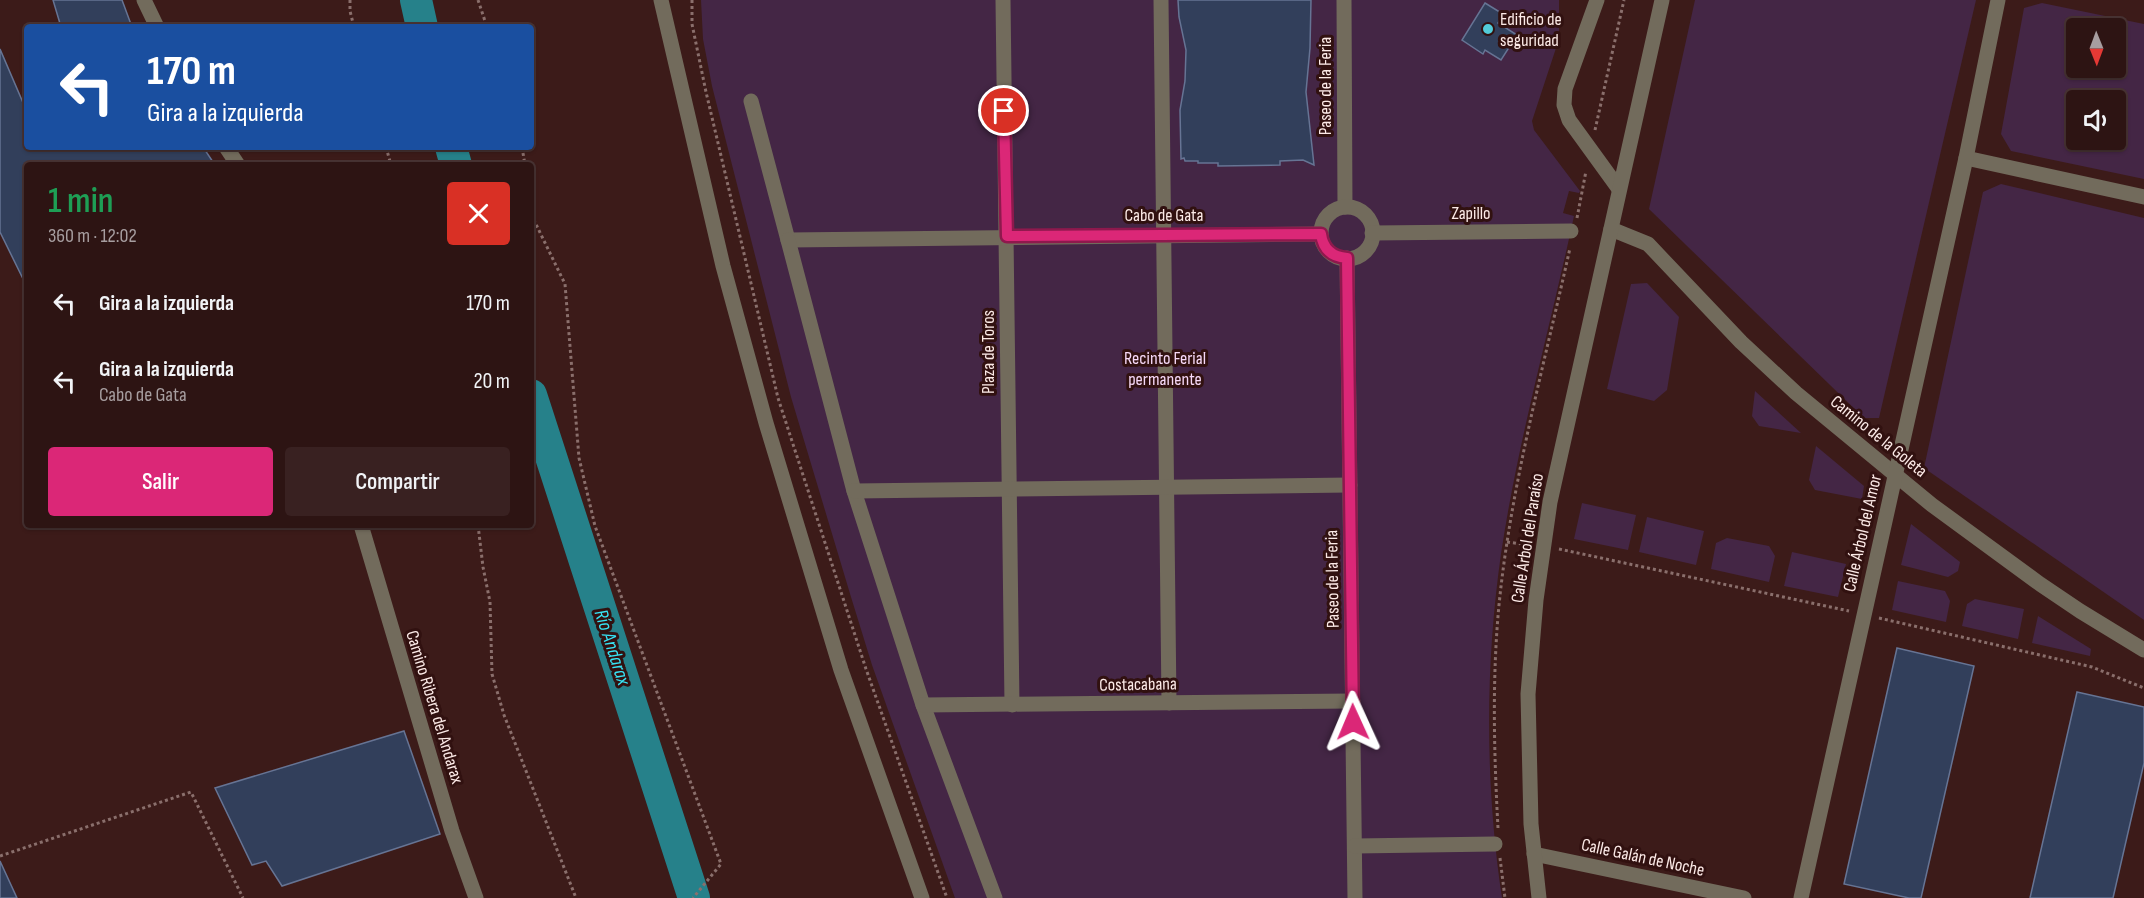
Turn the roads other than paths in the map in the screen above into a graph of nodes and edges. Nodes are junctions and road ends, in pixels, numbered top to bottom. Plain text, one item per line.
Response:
1 (144, 0) edge
2 (661, 0) edge
3 (1003, 0) edge
4 (1161, 0) edge
5 (1344, 0) edge
6 (1597, 0) edge
7 (1662, 0) edge
8 (1998, 0) edge
9 (156, 24) edge
10 (751, 101) dead end
11 (1966, 158) junction
12 (1619, 189) junction
13 (2144, 197) edge
14 (1345, 207) junction
15 (1611, 229) junction
16 (1573, 232) road end
17 (1372, 233) junction
18 (1163, 234) junction
19 (1321, 234) junction
20 (1007, 236) junction
21 (788, 240) junction
22 (1347, 258) junction
23 (1895, 475) junction
24 (1350, 485) junction
25 (1166, 488) junction
26 (1009, 489) junction
27 (854, 491) junction
28 (362, 528) edge
29 (2144, 650) edge
30 (1353, 701) junction
31 (1169, 703) junction
32 (923, 705) junction
33 (1012, 705) junction
34 (1355, 846) junction
35 (1498, 847) road end
36 (1534, 854) junction
37 (476, 898) edge
38 (922, 898) edge
39 (995, 898) edge
40 (1355, 898) edge
41 (1539, 898) edge
42 (1743, 898) edge
43 (1801, 898) edge

1 - 9 street
2 - 38 street
3 - 20 street, Plaza de Toros
4 - 18 street
5 - 14 street, Paseo de la Feria
6 - 12 street
7 - 12 street, Calle Árbol del Paraíso
8 - 11 street, Calle Árbol del Amor
10 - 21 street
11 - 13 street
11 - 23 street, Calle Árbol del Amor
12 - 15 street, Calle Árbol del Paraíso
14 - 17 street
14 - 19 street
15 - 23 street, Camino de la Goleta
15 - 36 street, Calle Árbol del Paraíso
16 - 17 street, Zapillo
17 - 22 street
18 - 19 street, Cabo de Gata
18 - 20 street, Cabo de Gata
18 - 25 street
19 - 22 street
20 - 21 street, Cabo de Gata
20 - 26 street, Plaza de Toros
21 - 27 street
22 - 24 street, Paseo de la Feria
23 - 29 street, Camino de la Goleta
23 - 43 street, Calle Árbol del Amor
24 - 25 street
24 - 30 street, Paseo de la Feria
25 - 26 street
25 - 31 street
26 - 27 street
26 - 33 street, Plaza de Toros
27 - 32 street
28 - 37 street, Camino Ribera del Andarax
30 - 31 street, Costacabana
30 - 34 street, Paseo de la Feria
31 - 33 street, Costacabana
32 - 33 street, Costacabana
32 - 39 street
34 - 35 street
34 - 40 street, Paseo de la Feria
36 - 41 street, Calle Árbol del Paraíso
36 - 42 street, Calle Galán de Noche

